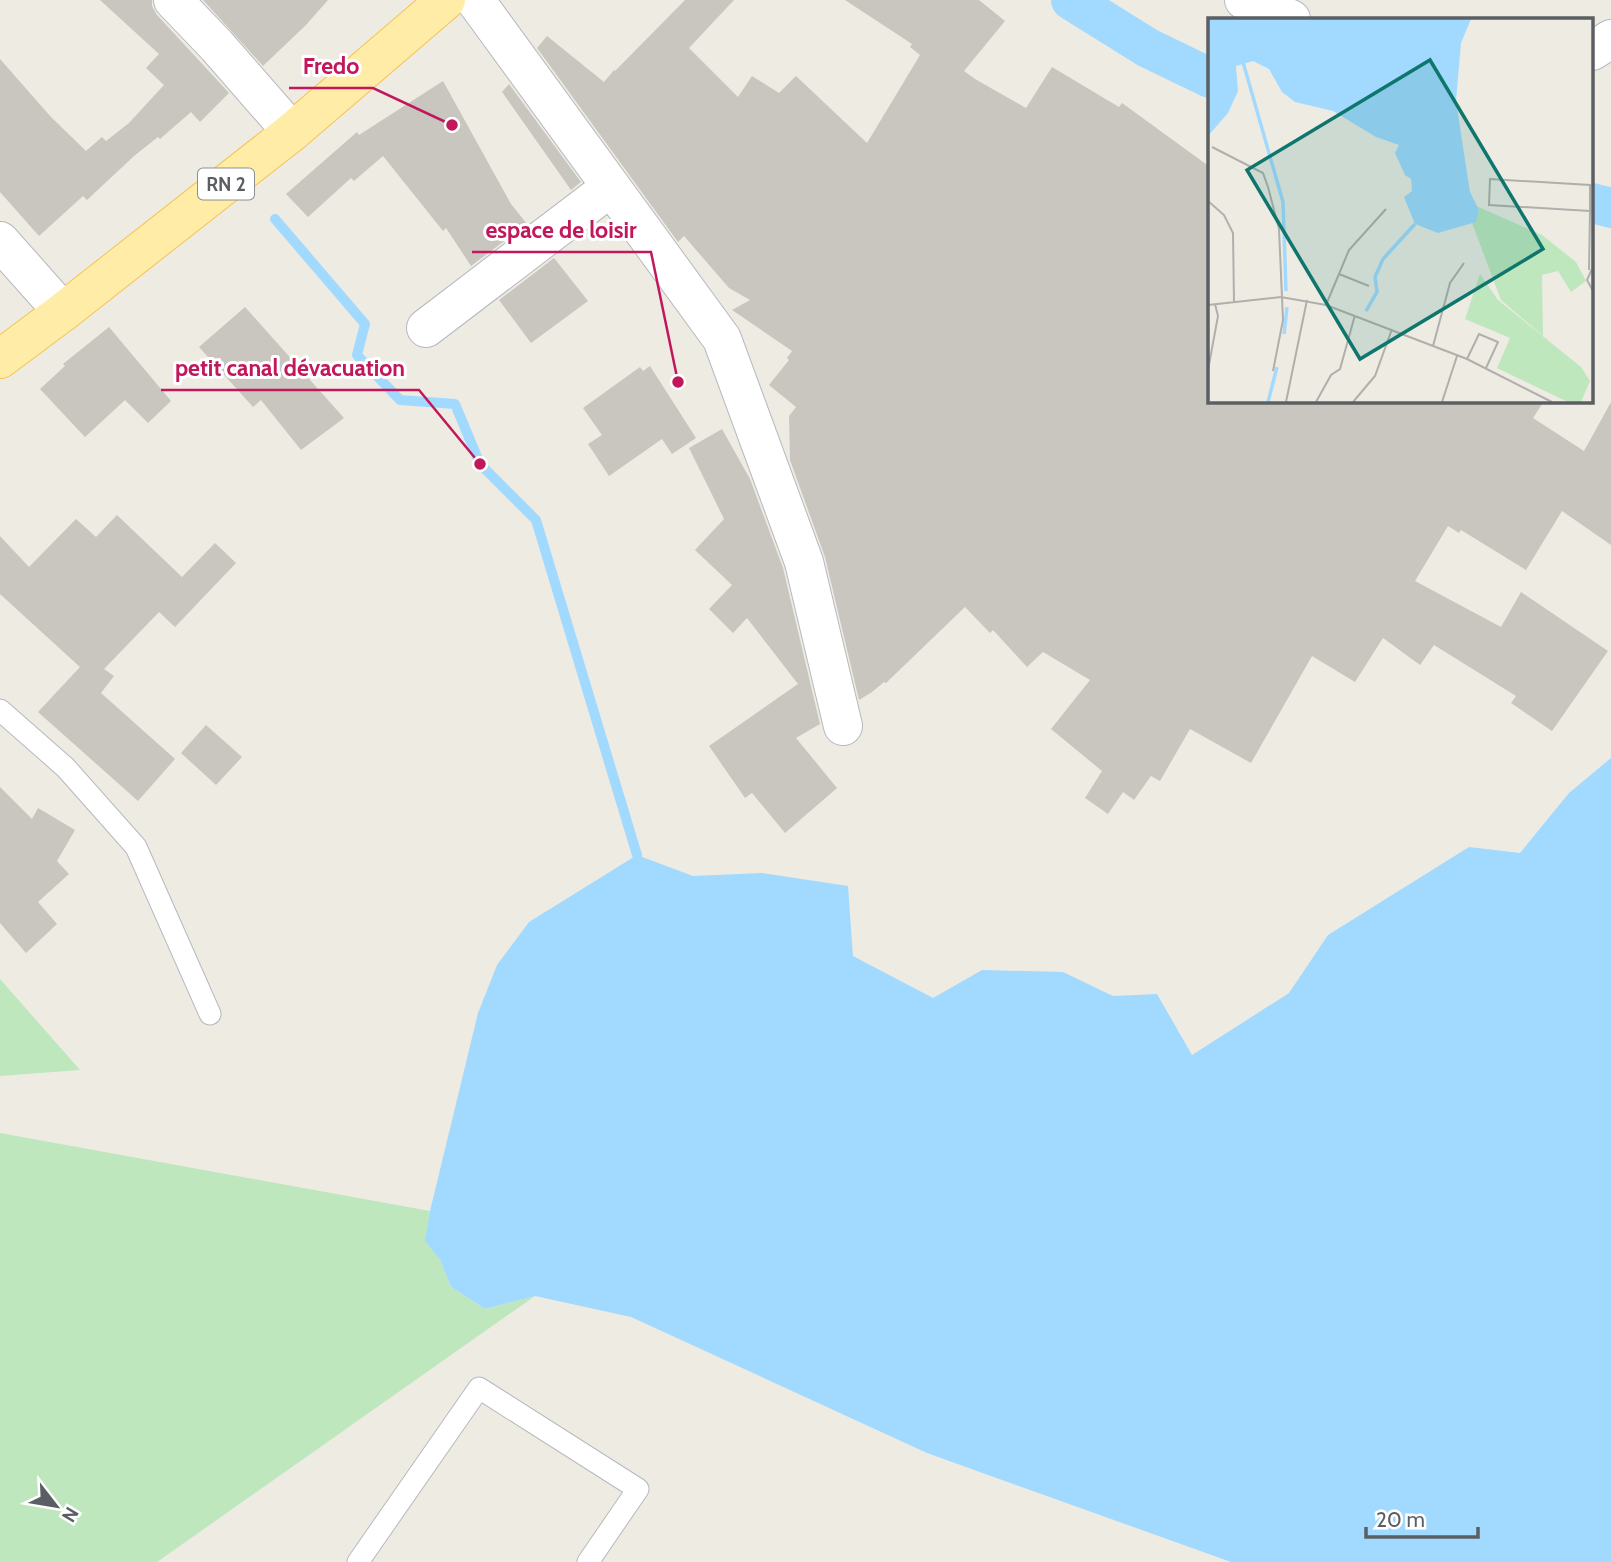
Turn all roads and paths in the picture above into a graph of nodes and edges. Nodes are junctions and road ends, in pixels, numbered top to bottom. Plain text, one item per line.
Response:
1 (173, 0) edge
2 (446, 0) edge
3 (475, 0) edge
4 (1244, 0) edge
5 (1289, 18) edge
6 (1611, 39) edge
7 (1594, 50) edge
8 (292, 132) junction
9 (611, 187) junction
10 (0, 241) edge
11 (63, 312) junction
12 (426, 328) dead end
13 (0, 359) edge
14 (0, 710) edge
15 (843, 726) dead end
16 (209, 1014) dead end
17 (358, 1562) edge
18 (588, 1562) edge

1 - 8 street
2 - 8 main road, RN 2
3 - 9 street
4 - 5 street
6 - 7 street
8 - 11 main road, RN 2
9 - 12 street
9 - 15 street
10 - 11 street
11 - 13 main road, RN 2
14 - 16 lane
17 - 18 lane

